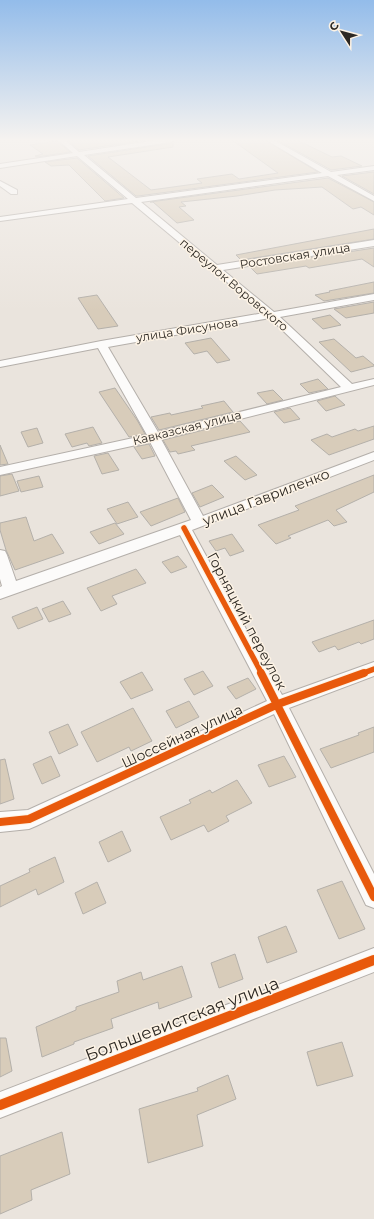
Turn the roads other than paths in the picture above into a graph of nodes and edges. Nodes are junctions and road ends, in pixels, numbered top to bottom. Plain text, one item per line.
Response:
1 (128, 197) edge
2 (163, 197) edge
3 (133, 201) junction
4 (0, 219) edge
5 (374, 243) edge
6 (216, 268) junction
7 (374, 297) edge
8 (273, 316) junction
9 (101, 344) junction
10 (0, 364) edge
11 (374, 382) edge
12 (349, 388) junction
13 (154, 437) junction
14 (374, 456) edge
15 (0, 471) edge
16 (191, 525) junction
17 (0, 556) edge
18 (6, 591) edge
19 (374, 669) edge
20 (278, 704) junction
21 (0, 822) edge
22 (374, 897) edge
23 (374, 960) edge
24 (0, 1105) edge

1 - 3 street, переулок Воровского
2 - 3 street
3 - 4 street
3 - 6 street, переулок Воровского
5 - 6 street, Ростовская улица
6 - 8 street, переулок Воровского
7 - 8 street, улица Фисунова
8 - 9 street, улица Фисунова
8 - 12 street, переулок Воровского
9 - 10 street, улица Фисунова
9 - 13 street, Горняцкий переулок
11 - 12 street, Кавказская улица
12 - 13 street, Кавказская улица
13 - 15 street, Кавказская улица
13 - 16 street, Горняцкий переулок
14 - 16 street, улица Гавриленко
16 - 18 street, улица Гавриленко
16 - 20 street, Горняцкий переулок
17 - 18 street
19 - 20 street, Шоссейная улица
20 - 21 street, Шоссейная улица
20 - 22 street, Горняцкий переулок
23 - 24 street, Большевистская улица

